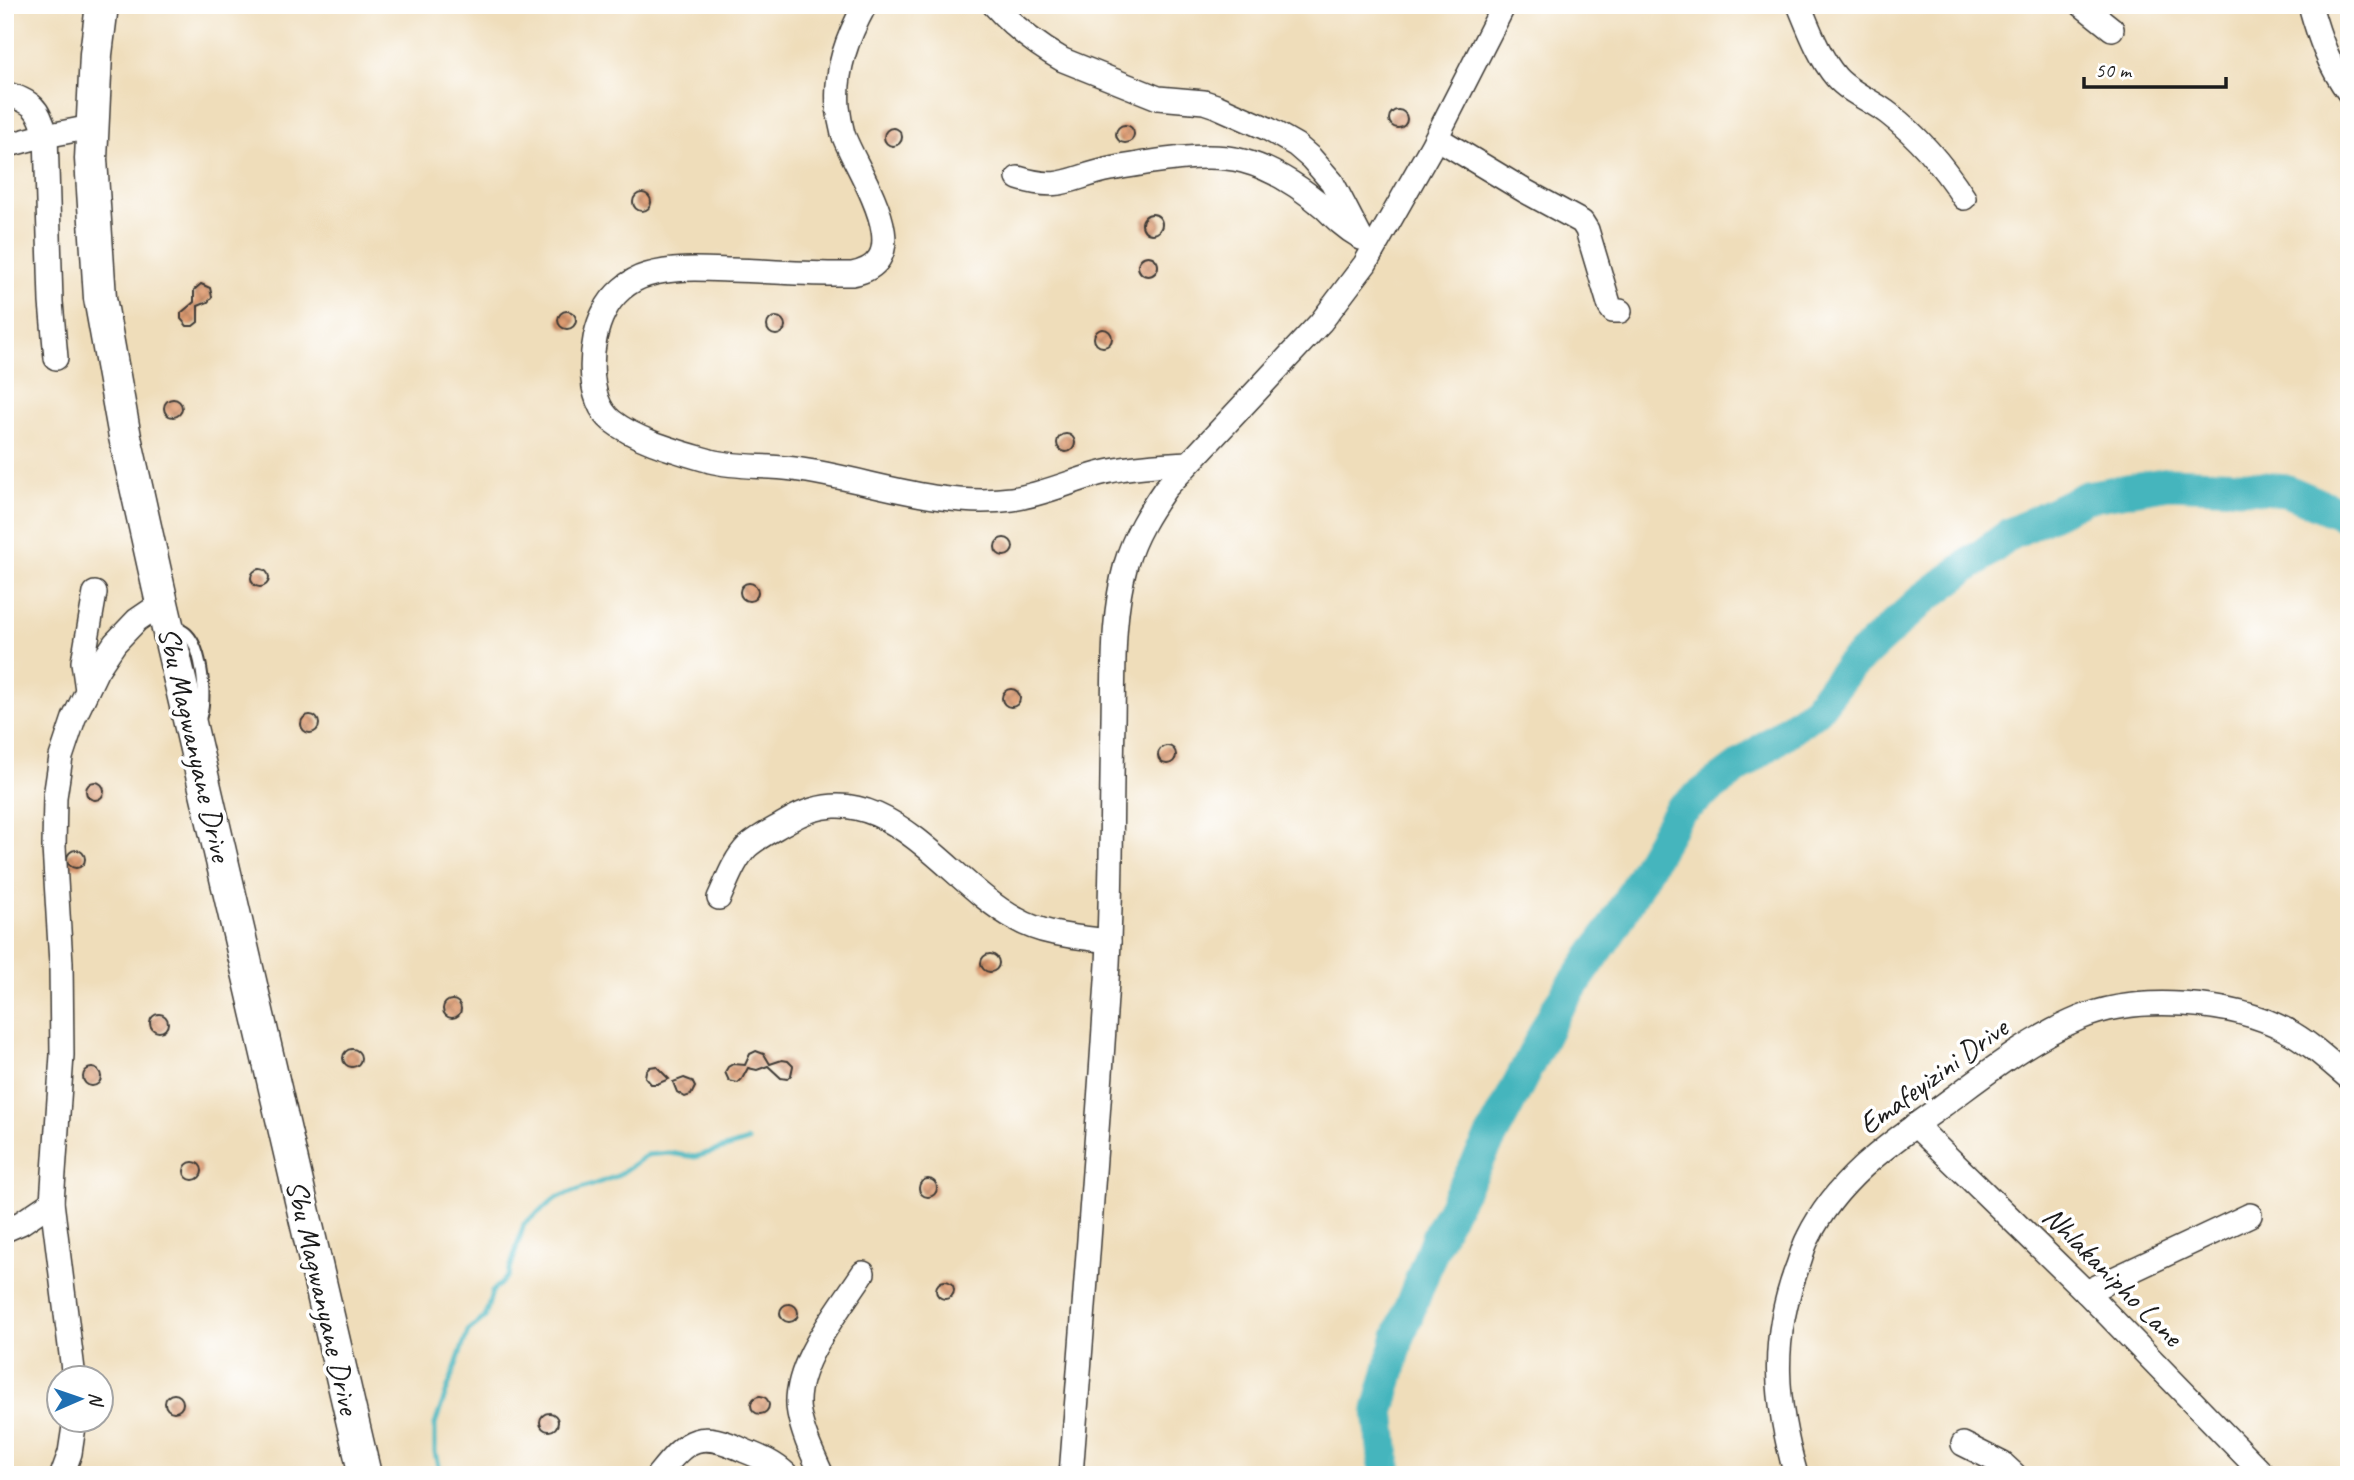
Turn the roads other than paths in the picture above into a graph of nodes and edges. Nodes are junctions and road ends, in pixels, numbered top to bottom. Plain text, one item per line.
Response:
1 (102, 5) edge
2 (865, 5) edge
3 (994, 5) edge
4 (1504, 5) edge
5 (1799, 5) edge
6 (2082, 5) edge
7 (2310, 5) edge
8 (2112, 29) dead end
9 (5, 93) edge
10 (2349, 93) edge
11 (91, 127) junction
12 (46, 135) junction
13 (1437, 138) junction
14 (5, 146) edge
15 (1018, 178) dead end
16 (1964, 198) dead end
17 (1369, 242) junction
18 (1620, 311) dead end
19 (56, 358) dead end
20 (1187, 463) junction
21 (95, 593) dead end
22 (164, 613) junction
23 (88, 690) junction
24 (719, 898) dead end
25 (1109, 941) junction
26 (2349, 1078) edge
27 (1915, 1125) junction
28 (52, 1202) junction
29 (2250, 1214) dead end
30 (5, 1230) edge
31 (863, 1273) dead end
32 (2086, 1292) junction
33 (72, 1364) edge
34 (73, 1434) edge
35 (1963, 1444) dead end
36 (62, 1475) edge
37 (365, 1475) edge
38 (658, 1475) edge
39 (787, 1475) edge
40 (822, 1475) edge
41 (1071, 1475) edge
42 (1796, 1475) edge
43 (2015, 1475) edge
44 (2264, 1475) edge

1 - 11 main road, Sbu Magwanyane Drive
2 - 20 street
3 - 17 street
4 - 13 street
5 - 16 street
6 - 8 street
7 - 10 street
9 - 12 street
11 - 12 street
11 - 22 main road, Sbu Magwanyane Drive
12 - 14 street
12 - 19 street
13 - 17 street
13 - 18 street
15 - 17 street
17 - 20 street
20 - 25 street
21 - 23 street
22 - 23 street
22 - 37 main road, Sbu Magwanyane Drive
23 - 28 street
24 - 25 street
25 - 41 street
26 - 27 street, Emafeyizini Drive
27 - 32 street, Nhlakanipho Lane
27 - 42 street, Emafeyizini Drive
28 - 30 street
28 - 33 street
29 - 32 street
31 - 40 street
32 - 44 street, Nhlakanipho Lane
34 - 36 street
35 - 43 street
38 - 39 street

